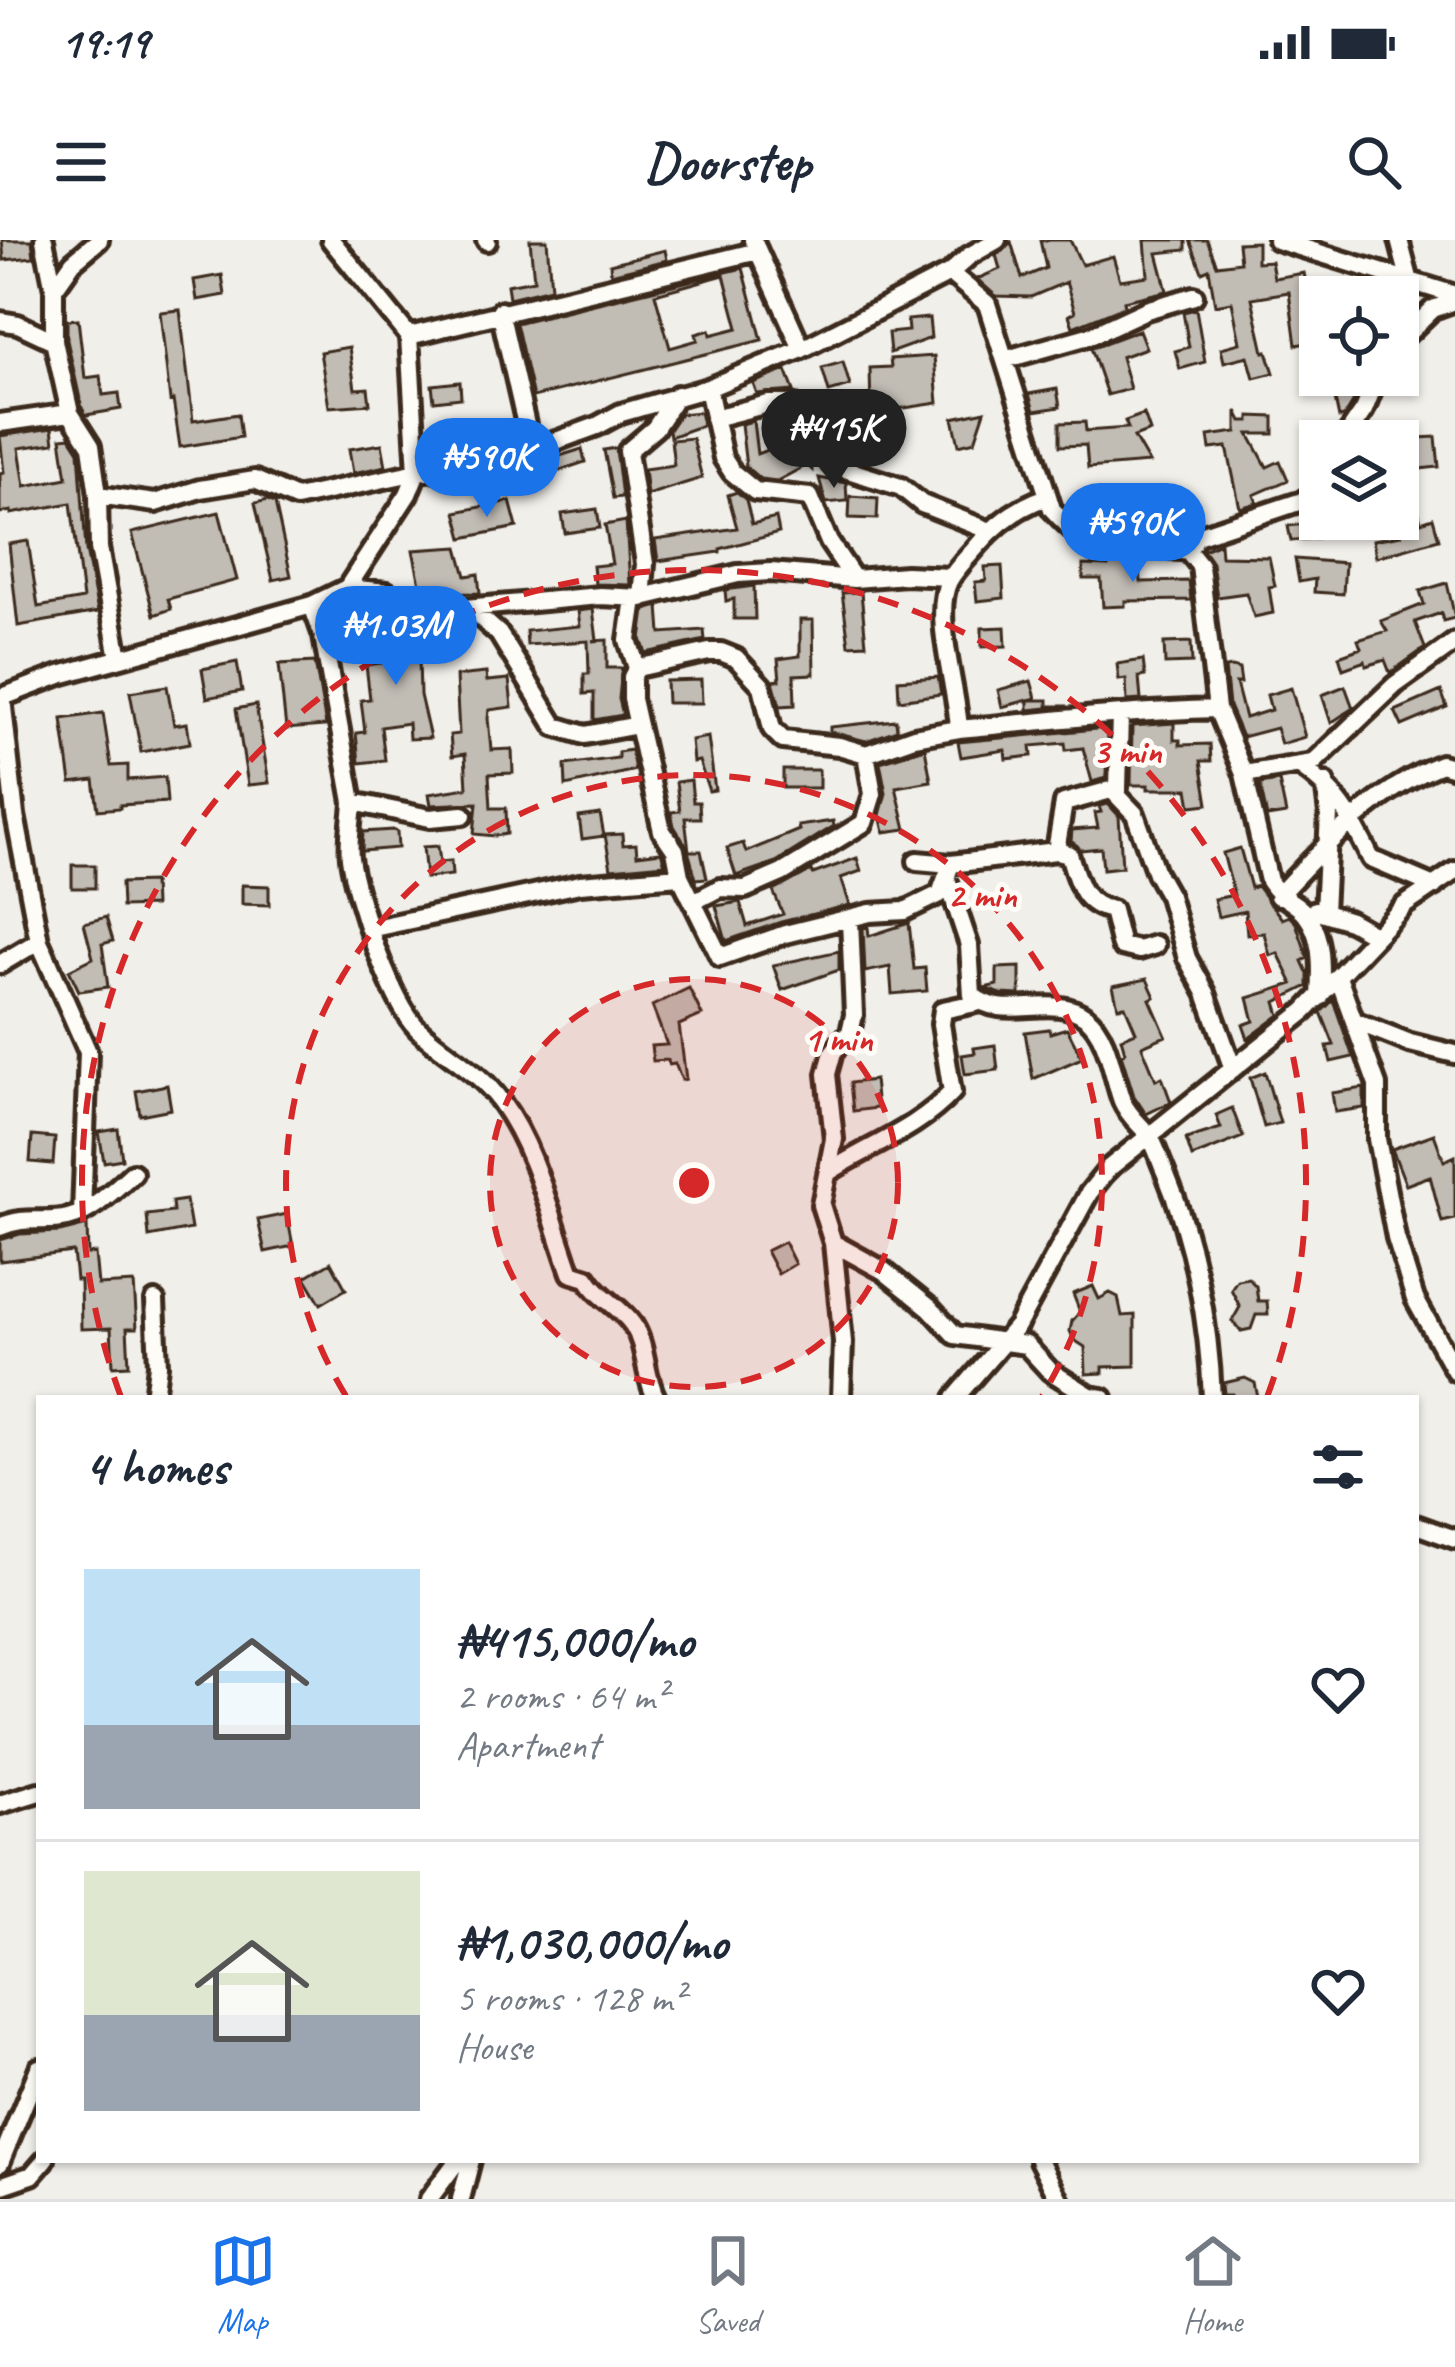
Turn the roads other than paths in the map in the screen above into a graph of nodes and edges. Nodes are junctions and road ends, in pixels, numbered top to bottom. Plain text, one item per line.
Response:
1 (44, 240) edge
2 (99, 240) edge
3 (331, 240) edge
4 (997, 240) edge
5 (1277, 240) edge
6 (1399, 240) edge
7 (755, 246) edge
8 (950, 273) junction
9 (1402, 276) edge
10 (1408, 276) edge
11 (1419, 282) edge
12 (54, 289) junction
13 (1194, 296) dead end
14 (1455, 298) edge
15 (500, 311) junction
16 (0, 321) edge
17 (1419, 323) edge
18 (409, 336) junction
19 (54, 341) junction
20 (802, 349) junction
21 (1007, 359) junction
22 (708, 388) junction
23 (676, 395) junction
24 (70, 413) junction
25 (714, 418) junction
26 (0, 423) edge
27 (532, 452) junction
28 (417, 472) junction
29 (98, 495) junction
30 (1047, 497) junction
31 (1299, 502) edge
32 (990, 531) junction
33 (1188, 550) junction
34 (951, 578) junction
35 (854, 579) junction
36 (347, 588) junction
37 (641, 598) junction
38 (312, 605) junction
39 (470, 608) junction
40 (1455, 642) edge
41 (119, 658) junction
42 (637, 668) junction
43 (1, 698) edge
44 (1217, 709) junction
45 (1120, 715) junction
46 (638, 725) junction
47 (959, 730) junction
48 (1324, 751) junction
49 (866, 754) junction
50 (1300, 766) junction
51 (1455, 768) edge
52 (1244, 774) junction
53 (1325, 783) junction
54 (1114, 791) junction
55 (353, 802) junction
56 (463, 815) dead end
57 (1352, 818) junction
58 (1328, 845) junction
59 (1056, 851) junction
60 (916, 861) dead end
61 (949, 871) junction
62 (1455, 871) edge
63 (680, 876) junction
64 (1434, 886) junction
65 (1278, 896) junction
66 (695, 901) junction
67 (1297, 906) junction
68 (1324, 912) junction
69 (850, 920) junction
70 (369, 929) junction
71 (1375, 934) junction
72 (39, 940) junction
73 (1155, 945) dead end
74 (0, 964) edge
75 (1338, 977) junction
76 (1320, 997) junction
77 (980, 1002) junction
78 (1357, 1022) junction
79 (1455, 1054) edge
80 (1233, 1069) junction
81 (1149, 1135) junction
82 (830, 1172) junction
83 (133, 1173) dead end
84 (82, 1213) junction
85 (0, 1227) edge
86 (833, 1243) junction
87 (155, 1301) dead end
88 (1005, 1342) junction
89 (1455, 1372) edge
90 (154, 1395) edge
91 (654, 1395) edge
92 (841, 1395) edge
93 (958, 1395) edge
94 (1088, 1395) edge
95 (1212, 1395) edge
96 (1419, 1526) edge
97 (1455, 1539) edge
98 (36, 1793) edge
99 (0, 1804) edge
100 (36, 2075) edge
101 (0, 2163) edge
102 (43, 2163) edge
103 (456, 2163) edge
104 (470, 2163) edge
105 (1041, 2163) edge
106 (0, 2186) edge
107 (429, 2199) edge
108 (461, 2199) edge
109 (1059, 2199) edge

1 - 12 street
2 - 12 street
3 - 18 street
4 - 8 street
5 - 9 street
6 - 10 street
7 - 15 street
7 - 20 street
8 - 20 street
8 - 21 street
11 - 14 street
12 - 19 street
13 - 21 street
14 - 17 street
15 - 18 street
15 - 27 street
16 - 19 street
18 - 28 street
19 - 24 street
20 - 22 street
21 - 30 street
22 - 23 street
22 - 25 street
23 - 27 street
23 - 37 street
24 - 26 street
24 - 29 street
25 - 32 street
25 - 35 street
27 - 28 street
28 - 29 street
28 - 36 street
29 - 41 street
30 - 32 street
30 - 33 street
31 - 33 street
32 - 34 street
33 - 44 street
34 - 35 street
34 - 47 street
35 - 37 street
36 - 38 street
36 - 39 street
37 - 39 street
37 - 42 street
38 - 41 street
38 - 55 street
39 - 46 street
40 - 48 street
41 - 43 street
42 - 46 street
42 - 49 street
43 - 72 street
44 - 45 street
44 - 52 street
45 - 47 street
45 - 54 street
46 - 63 street
47 - 49 street
48 - 50 street
48 - 53 street
49 - 66 street
50 - 52 street
50 - 53 street
51 - 57 street
52 - 65 street
53 - 57 street
53 - 58 street
54 - 59 street
54 - 80 street
55 - 56 street
55 - 70 street
57 - 58 street
57 - 64 street
58 - 65 street
58 - 68 street
59 - 61 street
59 - 73 street
60 - 61 street
61 - 69 street
61 - 77 street
62 - 64 street
63 - 66 street
63 - 70 street
64 - 71 street
65 - 67 street
66 - 69 street
67 - 68 street
67 - 76 street
68 - 71 street
69 - 82 street
70 - 91 street
71 - 75 street
72 - 74 street
72 - 84 street
75 - 76 street
75 - 78 street
76 - 80 street
77 - 81 street
77 - 82 street
78 - 79 street
78 - 89 street
80 - 81 street
81 - 88 street
81 - 95 street
82 - 86 street
83 - 84 street
84 - 85 street
86 - 88 street
86 - 92 street
87 - 90 street
88 - 93 street
88 - 94 street
96 - 97 street
98 - 99 street
100 - 101 street
102 - 106 street
103 - 107 street
104 - 108 street
105 - 109 street

